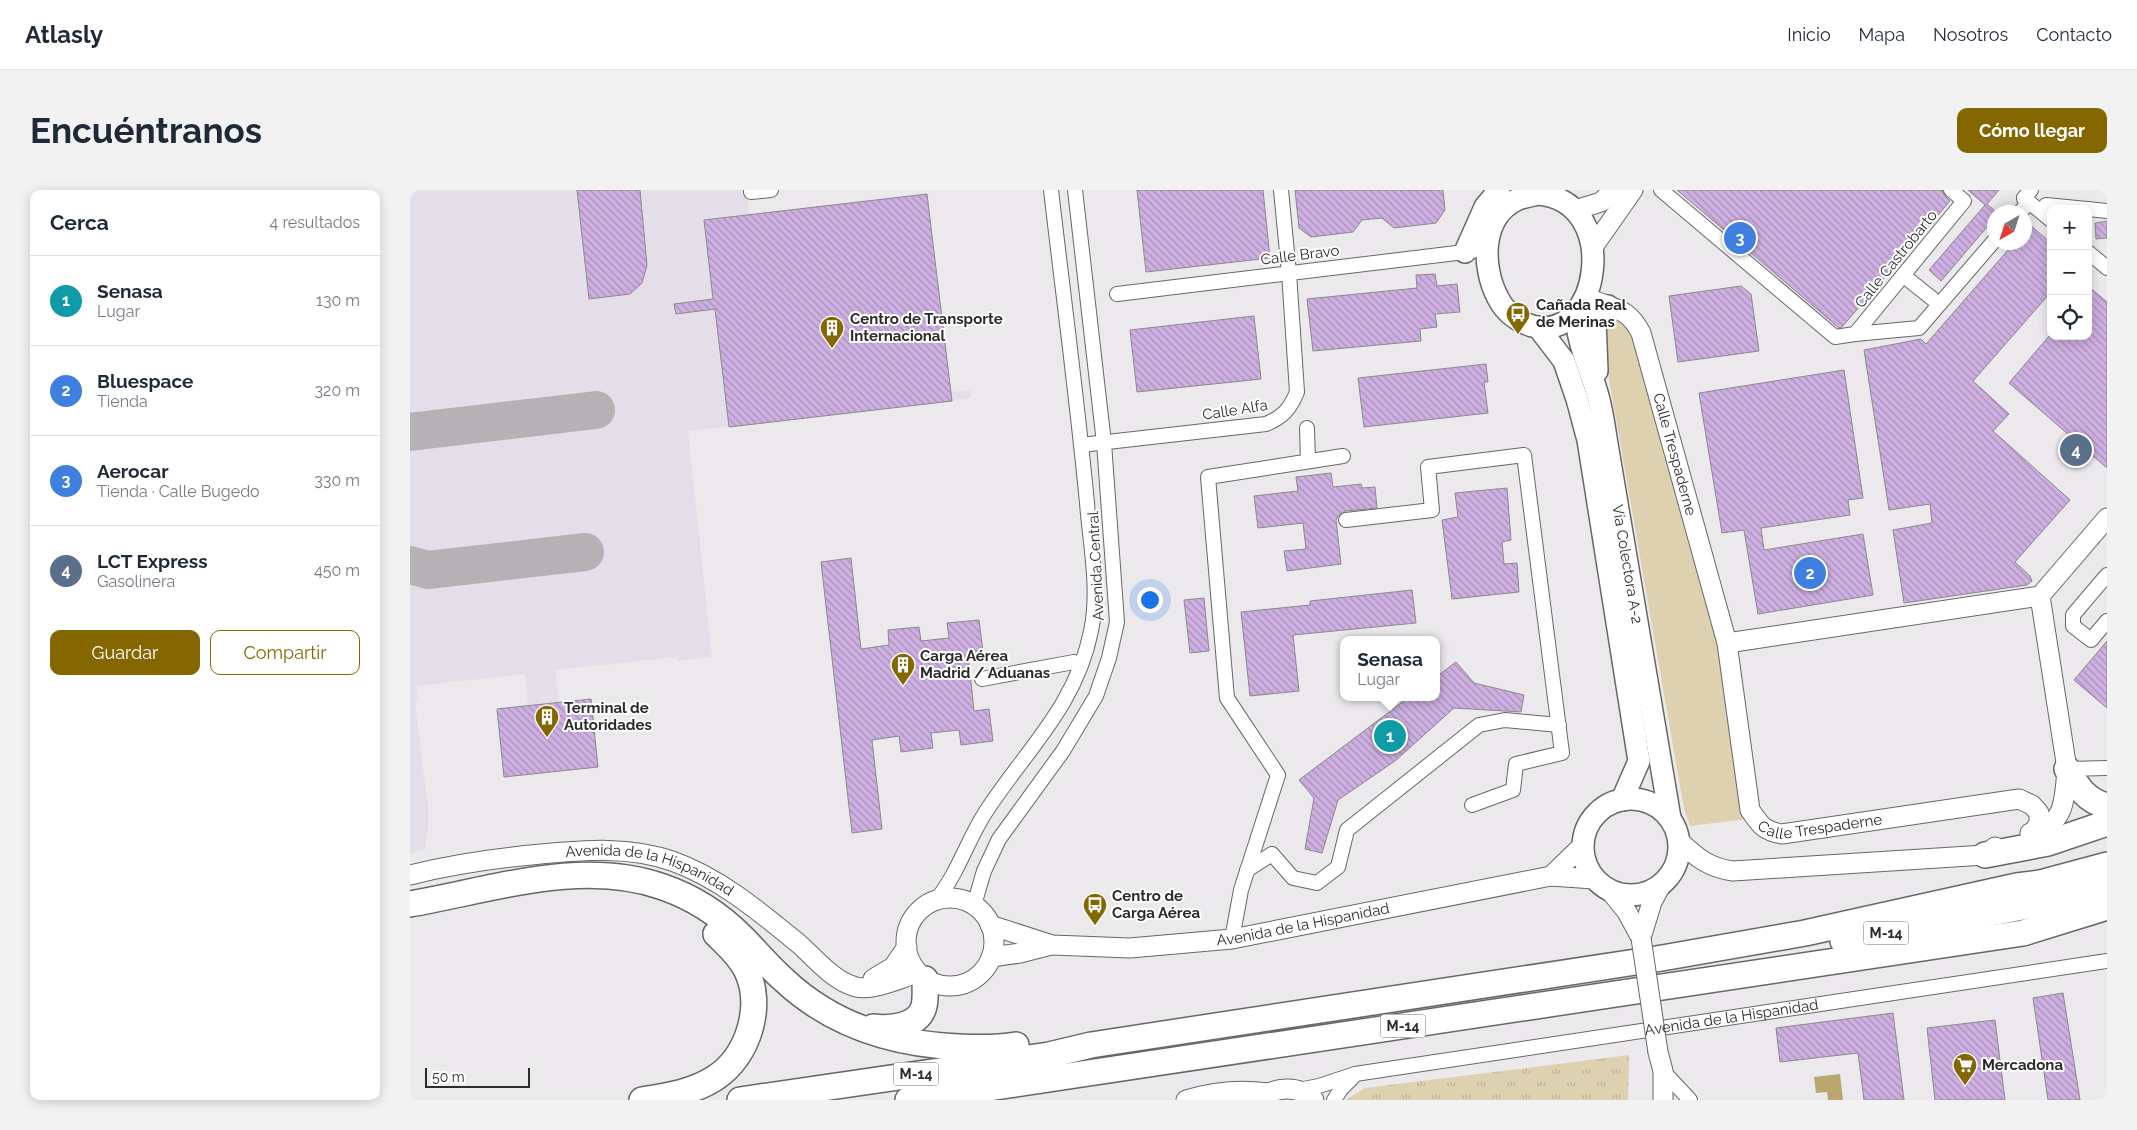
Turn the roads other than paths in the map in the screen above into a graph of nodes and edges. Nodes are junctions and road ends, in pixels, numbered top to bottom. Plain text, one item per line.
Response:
1 (771, 190) edge
2 (1052, 190) edge
3 (1075, 190) edge
4 (1281, 190) edge
5 (1614, 190) edge
6 (1633, 190) edge
7 (1661, 190) edge
8 (1951, 190) edge
9 (750, 192) dead end
10 (1511, 193) edge
11 (2028, 194) edge
12 (1565, 200) edge
13 (2092, 209) edge
14 (2107, 210) edge
15 (2047, 215) edge
16 (1593, 247) junction
17 (1987, 249) edge
18 (1487, 250) junction
19 (1465, 252) junction
20 (1289, 273) junction
21 (1904, 276) junction
22 (1116, 294) dead end
23 (1580, 304) junction
24 (1939, 304) junction
25 (1608, 306) junction
26 (1538, 327) junction
27 (1855, 334) junction
28 (1598, 396) junction
29 (1307, 428) dead end
30 (1104, 443) junction
31 (1081, 445) junction
32 (1343, 456) dead end
33 (1308, 462) junction
34 (2107, 518) edge
35 (1346, 520) dead end
36 (2107, 575) edge
37 (2040, 596) junction
38 (2107, 621) edge
39 (1727, 643) junction
40 (1074, 662) dead end
41 (982, 679) dead end
42 (1559, 726) junction
43 (2107, 768) edge
44 (2067, 769) junction
45 (1622, 800) junction
46 (1472, 805) dead end
47 (2107, 806) edge
48 (1670, 818) junction
49 (2101, 827) edge
50 (2034, 832) junction
51 (1679, 842) junction
52 (1582, 846) junction
53 (2107, 852) edge
54 (1985, 855) junction
55 (2107, 864) edge
56 (1247, 870) junction
57 (410, 874) edge
58 (1551, 876) junction
59 (1594, 879) junction
60 (1661, 885) junction
61 (2107, 885) edge
62 (2017, 886) junction
63 (1611, 892) junction
64 (938, 899) junction
65 (410, 904) edge
66 (974, 905) junction
67 (2107, 907) edge
68 (410, 918) edge
69 (990, 925) junction
70 (2107, 926) edge
71 (2023, 933) junction
72 (1641, 938) junction
73 (1232, 939) junction
74 (1052, 945) junction
75 (906, 946) junction
76 (991, 957) junction
77 (1662, 958) junction
78 (2107, 961) edge
79 (921, 976) junction
80 (856, 987) junction
81 (848, 1024) junction
82 (1091, 1045) junction
83 (1658, 1052) junction
84 (1663, 1071) junction
85 (1355, 1074) junction
86 (1298, 1090) junction
87 (1021, 1092) edge
88 (1262, 1096) edge
89 (642, 1100) edge
90 (740, 1100) edge
91 (908, 1100) edge
92 (990, 1100) edge
93 (1186, 1100) edge
94 (1314, 1100) edge
95 (1334, 1100) edge
96 (1655, 1100) edge
97 (1663, 1100) edge
98 (1690, 1100) edge

1 - 9 street
2 - 31 street, Avenida Central
3 - 30 street, Avenida Central
4 - 20 street, Calle Alfa
5 - 12 street
6 - 16 street
7 - 27 street
8 - 21 street, Calle Castrobarto
10 - 12 main road
10 - 18 main road
10 - 19 main road
11 - 15 street
12 - 16 main road
13 - 14 street
16 - 23 main road
17 - 24 street
18 - 19 street, Calle Bravo
18 - 26 main road
19 - 20 street, Calle Bravo
20 - 22 street, Calle Bravo
20 - 30 street, Calle Alfa
21 - 24 street
21 - 27 street, Calle Castrobarto
23 - 25 street, Calle Trespaderne
23 - 26 main road
23 - 28 main road, Vía Colectora A-2
24 - 27 street
25 - 28 main road
25 - 39 street, Calle Trespaderne
26 - 45 main road, Vía Colectora A-2
28 - 48 main road, Vía Colectora A-2
29 - 33 street
30 - 31 street, Calle Alfa
30 - 66 street, Avenida Central
31 - 64 street, Avenida Central
32 - 33 street
33 - 56 street
34 - 37 street
35 - 42 street
36 - 38 street
37 - 39 street
37 - 44 street
39 - 50 street, Calle Trespaderne
40 - 41 street
42 - 46 street
42 - 56 street
43 - 44 street
44 - 47 highway
44 - 50 street
45 - 48 main road
45 - 52 main road
48 - 51 main road
49 - 54 highway
50 - 54 street
51 - 54 street
51 - 60 main road
52 - 58 street
52 - 59 main road
53 - 62 highway
55 - 62 highway
56 - 73 street
57 - 80 street, Avenida de la Hispanidad
58 - 59 street, Avenida de la Hispanidad
58 - 73 street, Avenida de la Hispanidad
59 - 63 main road
60 - 63 main road
60 - 72 street
61 - 77 highway, M-14
62 - 77 highway
63 - 72 street
64 - 66 street
64 - 75 street
65 - 81 highway
66 - 69 street
67 - 71 highway, M-14
68 - 89 highway
69 - 74 street, Avenida de la Hispanidad
69 - 76 street
70 - 71 highway, M-14
71 - 87 highway, M-14
72 - 83 street, bridge
73 - 74 street, Avenida de la Hispanidad
74 - 76 street, Avenida de la Hispanidad
75 - 79 street
75 - 80 street
76 - 79 street
77 - 82 highway, M-14
78 - 85 street, Avenida de la Hispanidad
79 - 80 street
79 - 81 highway
81 - 82 highway
82 - 90 highway, M-14
83 - 84 street
83 - 96 street
84 - 97 street
84 - 98 street
85 - 86 street, Avenida de la Hispanidad
85 - 95 street
86 - 88 street
86 - 94 street
87 - 91 highway, M-14
87 - 92 highway
88 - 93 street

